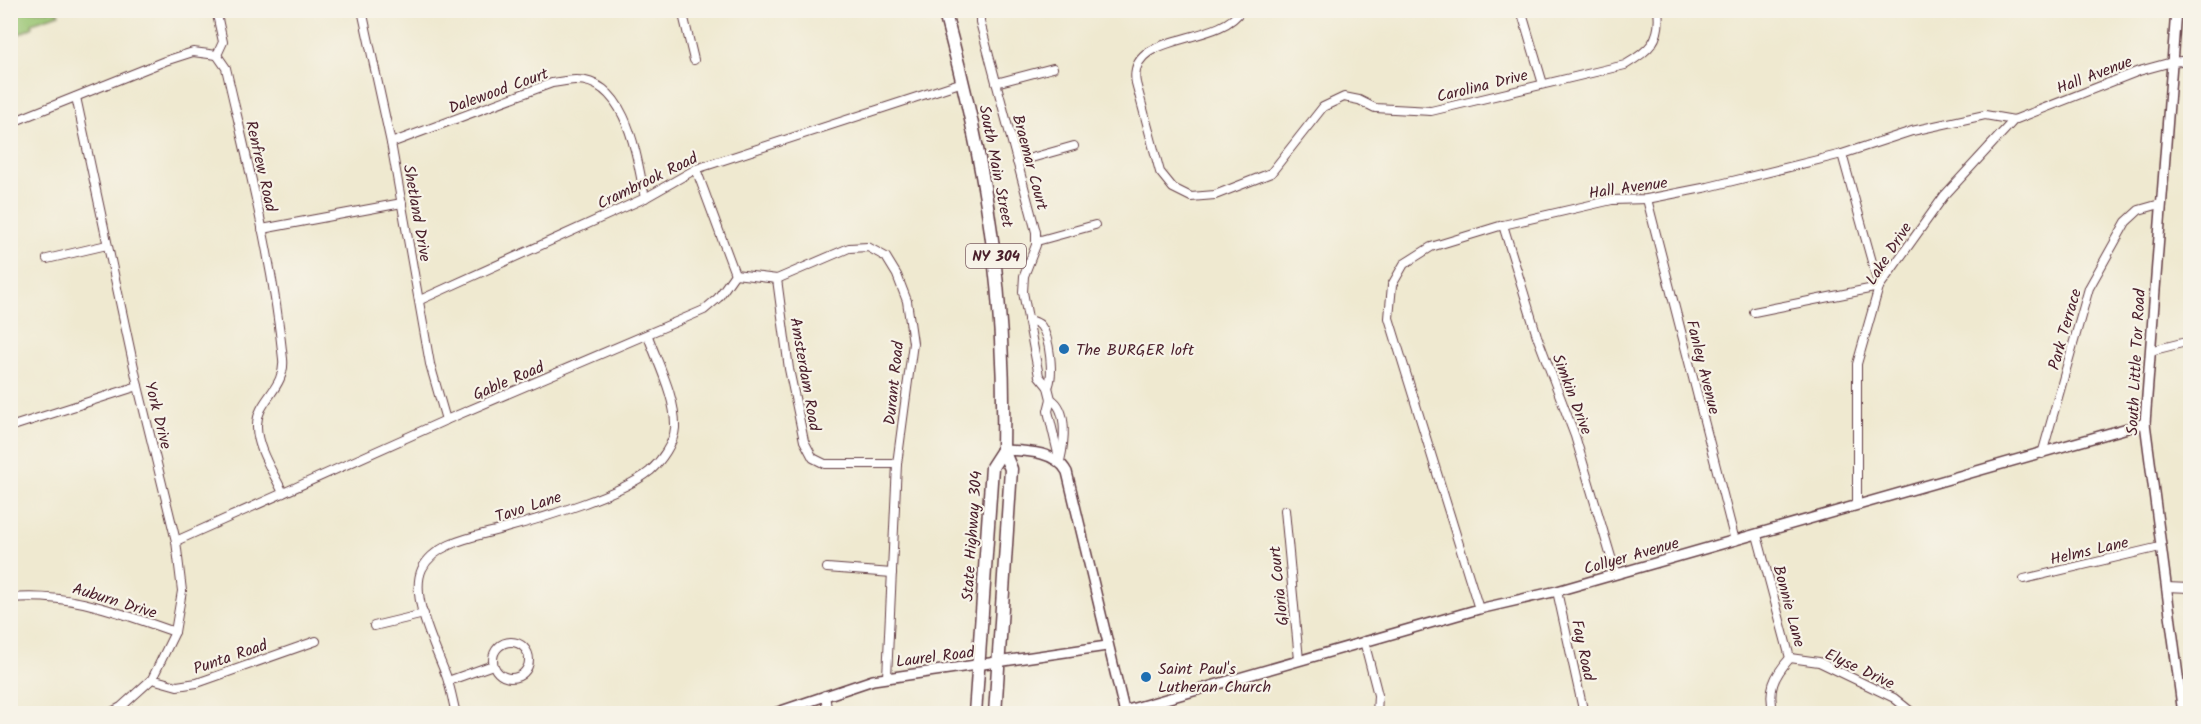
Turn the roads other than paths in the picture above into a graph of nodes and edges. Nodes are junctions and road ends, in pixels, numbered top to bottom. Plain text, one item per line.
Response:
1 (216, 10) edge
2 (362, 10) edge
3 (682, 10) edge
4 (944, 10) edge
5 (980, 10) edge
6 (1241, 10) edge
7 (1521, 10) edge
8 (1658, 10) edge
9 (2176, 10) edge
10 (218, 55) junction
11 (694, 60) dead end
12 (2190, 60) edge
13 (2172, 62) junction
14 (1053, 68) dead end
15 (963, 82) junction
16 (996, 83) junction
17 (1543, 84) junction
18 (75, 97) junction
19 (2014, 120) junction
20 (10, 123) edge
21 (391, 142) junction
22 (1074, 146) dead end
23 (1842, 154) junction
24 (1017, 162) junction
25 (696, 169) junction
26 (645, 198) junction
27 (1647, 199) junction
28 (402, 203) junction
29 (2160, 204) junction
30 (1095, 225) dead end
31 (1503, 225) junction
32 (262, 229) junction
33 (1037, 241) junction
34 (107, 245) junction
35 (47, 259) dead end
36 (735, 274) junction
37 (777, 279) junction
38 (1878, 287) junction
39 (420, 300) junction
40 (1754, 312) dead end
41 (1028, 320) junction
42 (648, 336) junction
43 (2190, 341) edge
44 (2150, 351) junction
45 (138, 387) junction
46 (1048, 387) junction
47 (447, 420) junction
48 (2145, 423) junction
49 (10, 427) edge
50 (1003, 450) junction
51 (2042, 454) junction
52 (1060, 462) junction
53 (897, 464) junction
54 (283, 493) junction
55 (1857, 504) junction
56 (1285, 510) dead end
57 (1757, 535) junction
58 (176, 541) junction
59 (1735, 541) junction
60 (2160, 547) junction
61 (827, 568) dead end
62 (892, 573) junction
63 (1616, 574) junction
64 (2024, 579) dead end
65 (2166, 587) junction
66 (2190, 588) edge
67 (1557, 591) junction
68 (10, 597) edge
69 (1479, 609) junction
70 (423, 614) junction
71 (374, 626) dead end
72 (175, 632) junction
73 (316, 641) dead end
74 (1364, 641) junction
75 (1107, 646) junction
76 (1790, 658) junction
77 (1299, 660) junction
78 (999, 663) junction
79 (493, 665) junction
80 (978, 666) junction
81 (887, 677) junction
82 (152, 679) junction
83 (448, 681) junction
84 (825, 695) junction
85 (1124, 712) edge
86 (108, 714) edge
87 (456, 714) edge
88 (772, 714) edge
89 (828, 714) edge
90 (975, 714) edge
91 (995, 714) edge
92 (1377, 714) edge
93 (1584, 714) edge
94 (1774, 714) edge
95 (1914, 714) edge
96 (2183, 714) edge

1 - 10 street
2 - 21 street, Shetland Drive
3 - 11 street
4 - 15 main road, South Main Street / NY 304
5 - 16 street, Braemar Court
6 - 17 street, Carolina Drive
7 - 17 street
8 - 17 street, Carolina Drive
9 - 13 street, South Little Tor Road
10 - 18 street
10 - 32 street, Renfrew Road
12 - 13 street, Hall Avenue
13 - 19 street, Hall Avenue
13 - 29 street, South Little Tor Road
14 - 16 street
15 - 25 street, Crambrook Road
15 - 50 main road, South Main Street / NY 304
16 - 24 street, Braemar Court
18 - 20 street
18 - 34 street, York Drive
19 - 23 street, Hall Avenue
19 - 38 street, Lake Drive
21 - 26 street, Dalewood Court
21 - 28 street, Shetland Drive
22 - 24 street
23 - 27 street, Hall Avenue
23 - 38 street
24 - 33 street, Braemar Court
25 - 26 street, Crambrook Road
25 - 36 street
26 - 39 street, Crambrook Road
27 - 31 street, Hall Avenue
27 - 59 street, Fanley Avenue
28 - 32 street
28 - 39 street, Shetland Drive
29 - 44 street, South Little Tor Road
29 - 51 street, Park Terrace
30 - 33 street
31 - 63 street, Simkin Drive
31 - 69 street, Hall Avenue
32 - 54 street, Renfrew Road
33 - 41 street
34 - 35 street
34 - 45 street, York Drive
36 - 37 street, Durant Road
36 - 42 street, Gable Road
37 - 53 street, Amsterdam Road
37 - 53 street, Durant Road
38 - 40 street
38 - 55 street, Lake Drive
39 - 47 street, Shetland Drive
41 - 46 street
41 - 46 street
42 - 47 street, Gable Road
42 - 70 street, Tavo Lane
43 - 44 street
44 - 48 street, South Little Tor Road
45 - 49 street
45 - 58 street, York Drive
46 - 52 street
47 - 54 street, Gable Road
48 - 51 street, Collyer Avenue
48 - 60 street, South Little Tor Road
50 - 52 street
50 - 78 main road, NY 304
50 - 80 main road, State Highway 304 / NY 304
51 - 55 street, Collyer Avenue
52 - 75 street
53 - 62 street, Durant Road
54 - 58 street, Gable Road
55 - 57 street, Collyer Avenue
56 - 77 street, Gloria Court
57 - 59 street, Collyer Avenue
57 - 76 street, Bonnie Lane
58 - 72 street, York Drive
59 - 63 street, Collyer Avenue
60 - 64 street, Helms Lane
60 - 65 street, South Little Tor Road
61 - 62 street
62 - 81 street, Durant Road
63 - 67 street, Collyer Avenue
65 - 66 street
65 - 96 street, South Little Tor Road
67 - 69 street, Collyer Avenue
67 - 93 street, Fay Road
68 - 72 street, Auburn Drive
69 - 74 street, Collyer Avenue
70 - 71 street
70 - 83 street, Tavo Lane
72 - 82 street, York Drive
73 - 82 street, Punta Road
74 - 77 street, Collyer Avenue
74 - 92 street
75 - 78 street, Laurel Road
75 - 85 street
76 - 94 street, Bonnie Lane
76 - 95 street, Elyse Drive
77 - 85 street, Collyer Avenue
78 - 80 street, Laurel Road
78 - 91 main road, NY 304
79 - 79 street
79 - 83 street
80 - 81 street, Laurel Road
80 - 90 main road, State Highway 304 / NY 304
81 - 84 street, Laurel Road
82 - 86 street, York Drive
83 - 87 street, Tavo Lane
84 - 88 street, Laurel Road
84 - 89 street

